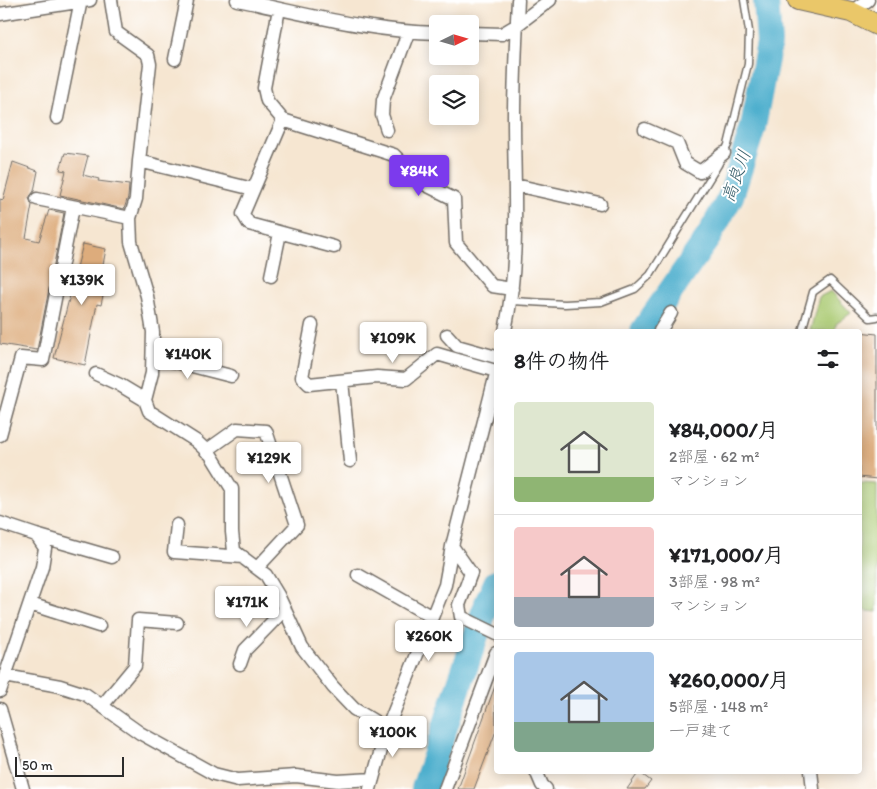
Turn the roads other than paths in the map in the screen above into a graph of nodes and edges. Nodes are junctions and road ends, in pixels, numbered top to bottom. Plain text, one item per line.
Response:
1 (111, 0) edge
2 (187, 0) edge
3 (237, 0) edge
4 (518, 0) edge
5 (550, 0) edge
6 (744, 0) edge
7 (798, 0) edge
8 (868, 0) edge
9 (84, 1) edge
10 (260, 2) edge
11 (279, 9) junction
12 (851, 12) junction
13 (0, 14) edge
14 (517, 25) junction
15 (877, 25) edge
16 (408, 32) junction
17 (429, 33) edge
18 (479, 33) edge
19 (175, 59) dead end
20 (58, 118) dead end
21 (284, 120) junction
22 (645, 129) dead end
23 (387, 130) dead end
24 (724, 153) junction
25 (139, 161) junction
26 (515, 186) junction
27 (254, 189) junction
28 (37, 200) dead end
29 (600, 204) dead end
30 (73, 207) junction
31 (130, 218) junction
32 (280, 233) junction
33 (334, 247) dead end
34 (271, 276) dead end
35 (512, 295) junction
36 (671, 313) dead end
37 (877, 317) edge
38 (312, 325) dead end
39 (505, 329) edge
40 (661, 329) edge
41 (803, 329) edge
42 (447, 335) dead end
43 (153, 356) junction
44 (494, 356) edge
45 (494, 372) edge
46 (96, 374) dead end
47 (231, 376) dead end
48 (342, 380) junction
49 (494, 381) edge
50 (145, 400) junction
51 (0, 435) edge
52 (206, 451) junction
53 (350, 460) dead end
54 (0, 523) edge
55 (177, 525) dead end
56 (36, 535) junction
57 (452, 546) junction
58 (112, 557) dead end
59 (243, 557) junction
60 (258, 568) junction
61 (358, 575) dead end
62 (30, 604) junction
63 (285, 609) junction
64 (432, 617) junction
65 (177, 623) dead end
66 (99, 626) dead end
67 (494, 633) edge
68 (494, 658) edge
69 (240, 664) dead end
70 (5, 676) junction
71 (0, 691) edge
72 (102, 706) junction
73 (0, 709) edge
74 (387, 729) junction
75 (537, 774) edge
76 (811, 774) edge
77 (251, 784) edge
78 (371, 784) edge
79 (23, 789) edge
80 (445, 789) edge
81 (546, 789) edge
82 (813, 789) edge

1 - 25 street
2 - 19 street
3 - 10 street
4 - 14 street
5 - 14 street
6 - 24 lane
7 - 12 main road
8 - 12 street
9 - 13 street
9 - 20 street
10 - 11 street
11 - 16 street
11 - 21 street
12 - 15 main road
14 - 18 street
14 - 26 street
16 - 17 street
16 - 23 street
21 - 27 street
21 - 35 street
22 - 24 street
24 - 35 lane
25 - 27 street
25 - 31 street
26 - 29 street
26 - 35 street
27 - 32 street
28 - 30 street
30 - 31 street
30 - 51 street
31 - 43 street
32 - 33 street
32 - 34 street
35 - 39 street
36 - 40 street
37 - 41 lane
38 - 48 street
42 - 44 street
43 - 47 street
43 - 50 street
45 - 48 street
46 - 50 street
48 - 53 street
49 - 57 street
50 - 52 street
52 - 59 street
52 - 60 street
54 - 56 street
55 - 59 street
56 - 58 street
56 - 62 street
57 - 64 street
57 - 67 street
59 - 60 street
60 - 63 street
61 - 64 street
62 - 66 street
62 - 70 street
63 - 69 street
63 - 74 street
64 - 74 street
65 - 72 street
68 - 80 street
70 - 71 street
70 - 72 street
72 - 77 street
73 - 79 street
74 - 78 street
75 - 81 street
76 - 82 street
77 - 78 street

